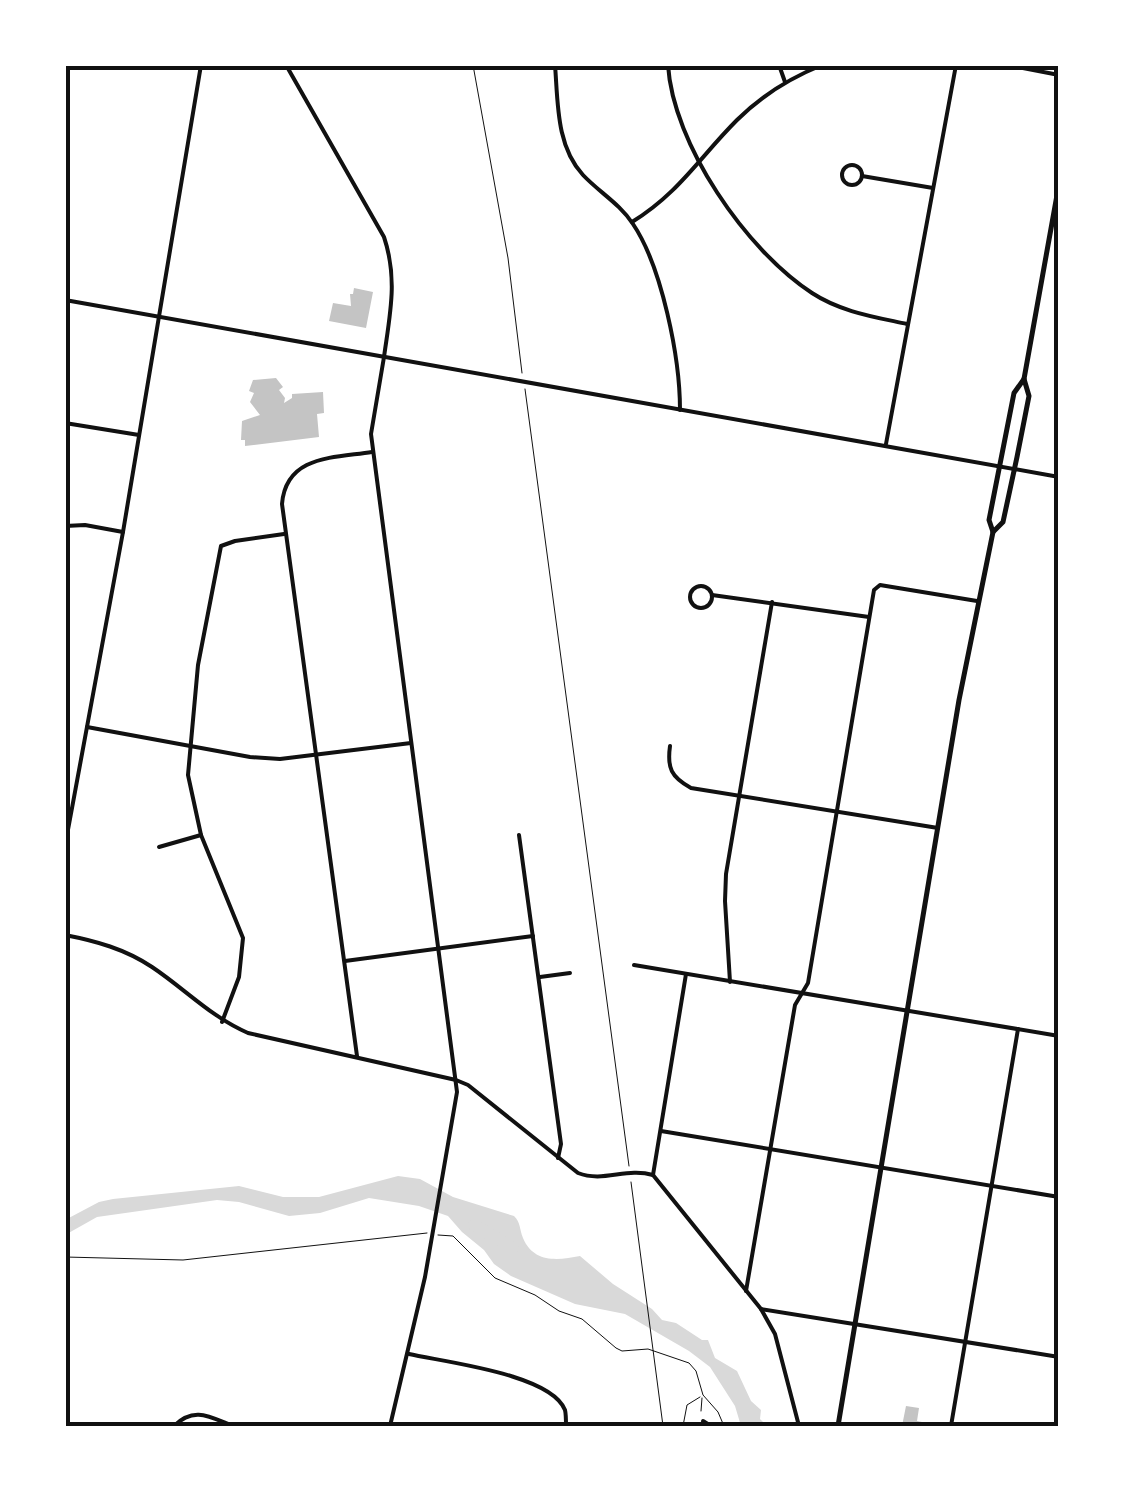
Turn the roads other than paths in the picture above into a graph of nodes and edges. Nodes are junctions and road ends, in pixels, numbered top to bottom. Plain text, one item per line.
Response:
1 (202, 65) edge
2 (286, 65) edge
3 (555, 65) edge
4 (668, 65) edge
5 (779, 65) edge
6 (822, 65) edge
7 (956, 65) edge
8 (1007, 65) edge
9 (1059, 75) edge
10 (784, 82) junction
11 (700, 161) junction
12 (862, 176) junction
13 (1059, 184) edge
14 (933, 188) junction
15 (632, 222) junction
16 (65, 300) edge
17 (159, 316) junction
18 (907, 324) junction
19 (384, 357) junction
20 (1024, 378) junction
21 (680, 410) junction
22 (65, 423) edge
23 (139, 435) junction
24 (886, 444) junction
25 (372, 452) junction
26 (999, 464) junction
27 (1015, 468) junction
28 (1059, 477) edge
29 (65, 526) edge
30 (123, 532) junction
31 (993, 532) junction
32 (286, 534) junction
33 (712, 594) junction
34 (977, 601) junction
35 (772, 602) junction
36 (869, 618) junction
37 (87, 726) junction
38 (412, 743) junction
39 (192, 746) junction
40 (670, 746) dead end
41 (315, 756) junction
42 (740, 796) junction
43 (837, 811) junction
44 (68, 813) edge
45 (938, 828) junction
46 (201, 835) junction
47 (520, 835) dead end
48 (65, 846) edge
49 (159, 847) dead end
50 (65, 935) edge
51 (533, 936) junction
52 (440, 950) junction
53 (344, 961) junction
54 (634, 965) dead end
55 (570, 973) dead end
56 (686, 974) junction
57 (540, 976) junction
58 (730, 982) junction
59 (801, 993) junction
60 (906, 1010) junction
61 (222, 1022) junction
62 (1018, 1029) junction
63 (1059, 1036) edge
64 (357, 1056) junction
65 (456, 1080) junction
66 (662, 1131) junction
67 (770, 1150) junction
68 (558, 1158) junction
69 (881, 1168) junction
70 (652, 1175) junction
71 (990, 1186) junction
72 (1059, 1198) edge
73 (746, 1290) junction
74 (761, 1309) junction
75 (855, 1324) junction
76 (967, 1341) junction
77 (409, 1354) junction
78 (1059, 1357) edge
79 (703, 1421) road end
80 (174, 1426) edge
81 (233, 1426) edge
82 (390, 1426) edge
83 (566, 1426) edge
84 (710, 1426) edge
85 (799, 1426) edge
86 (838, 1426) edge
87 (951, 1426) edge

1 - 17 street
2 - 19 street
3 - 15 street
4 - 11 street
5 - 10 street
6 - 10 street
7 - 14 street
8 - 9 street
10 - 11 street
11 - 15 street
11 - 18 street
12 - 12 street
12 - 14 street
13 - 20 main road
14 - 18 street
15 - 21 street
16 - 17 street
17 - 19 street
17 - 23 street
18 - 24 street
19 - 21 street
19 - 25 street
20 - 26 main road
20 - 27 main road
21 - 24 street
22 - 23 street
23 - 30 street
24 - 26 street
25 - 32 street
25 - 38 street
26 - 27 street
26 - 31 main road
27 - 28 street
27 - 31 main road
29 - 30 street
30 - 37 street
31 - 34 main road
32 - 39 street
32 - 41 street
33 - 33 street
33 - 35 street
34 - 36 street
34 - 45 main road
35 - 36 street
35 - 42 street
36 - 43 street
37 - 39 street
37 - 44 street
38 - 41 street
38 - 52 street
39 - 41 street
39 - 46 street
40 - 42 street
41 - 53 street
42 - 43 street
42 - 58 street
43 - 45 street
43 - 59 street
44 - 48 street
45 - 60 main road
46 - 49 street
46 - 61 street
47 - 51 street
50 - 61 street
51 - 52 street
51 - 57 street
52 - 53 street
52 - 65 street
53 - 64 street
54 - 56 street
55 - 57 street
56 - 58 street
56 - 66 street
57 - 68 street
58 - 59 street
59 - 60 street
59 - 67 street
60 - 62 street
60 - 69 main road
61 - 64 street
62 - 63 street
62 - 71 street
64 - 65 street
65 - 68 street
65 - 77 street
66 - 67 street
66 - 70 street
67 - 69 street
67 - 73 street
68 - 70 street
69 - 71 street
69 - 75 main road
70 - 73 street
71 - 72 street
71 - 76 street
73 - 74 street
74 - 75 street
74 - 85 street
75 - 76 street
75 - 86 main road
76 - 78 street
76 - 87 street
77 - 82 street
77 - 83 street
79 - 84 street
80 - 81 street

